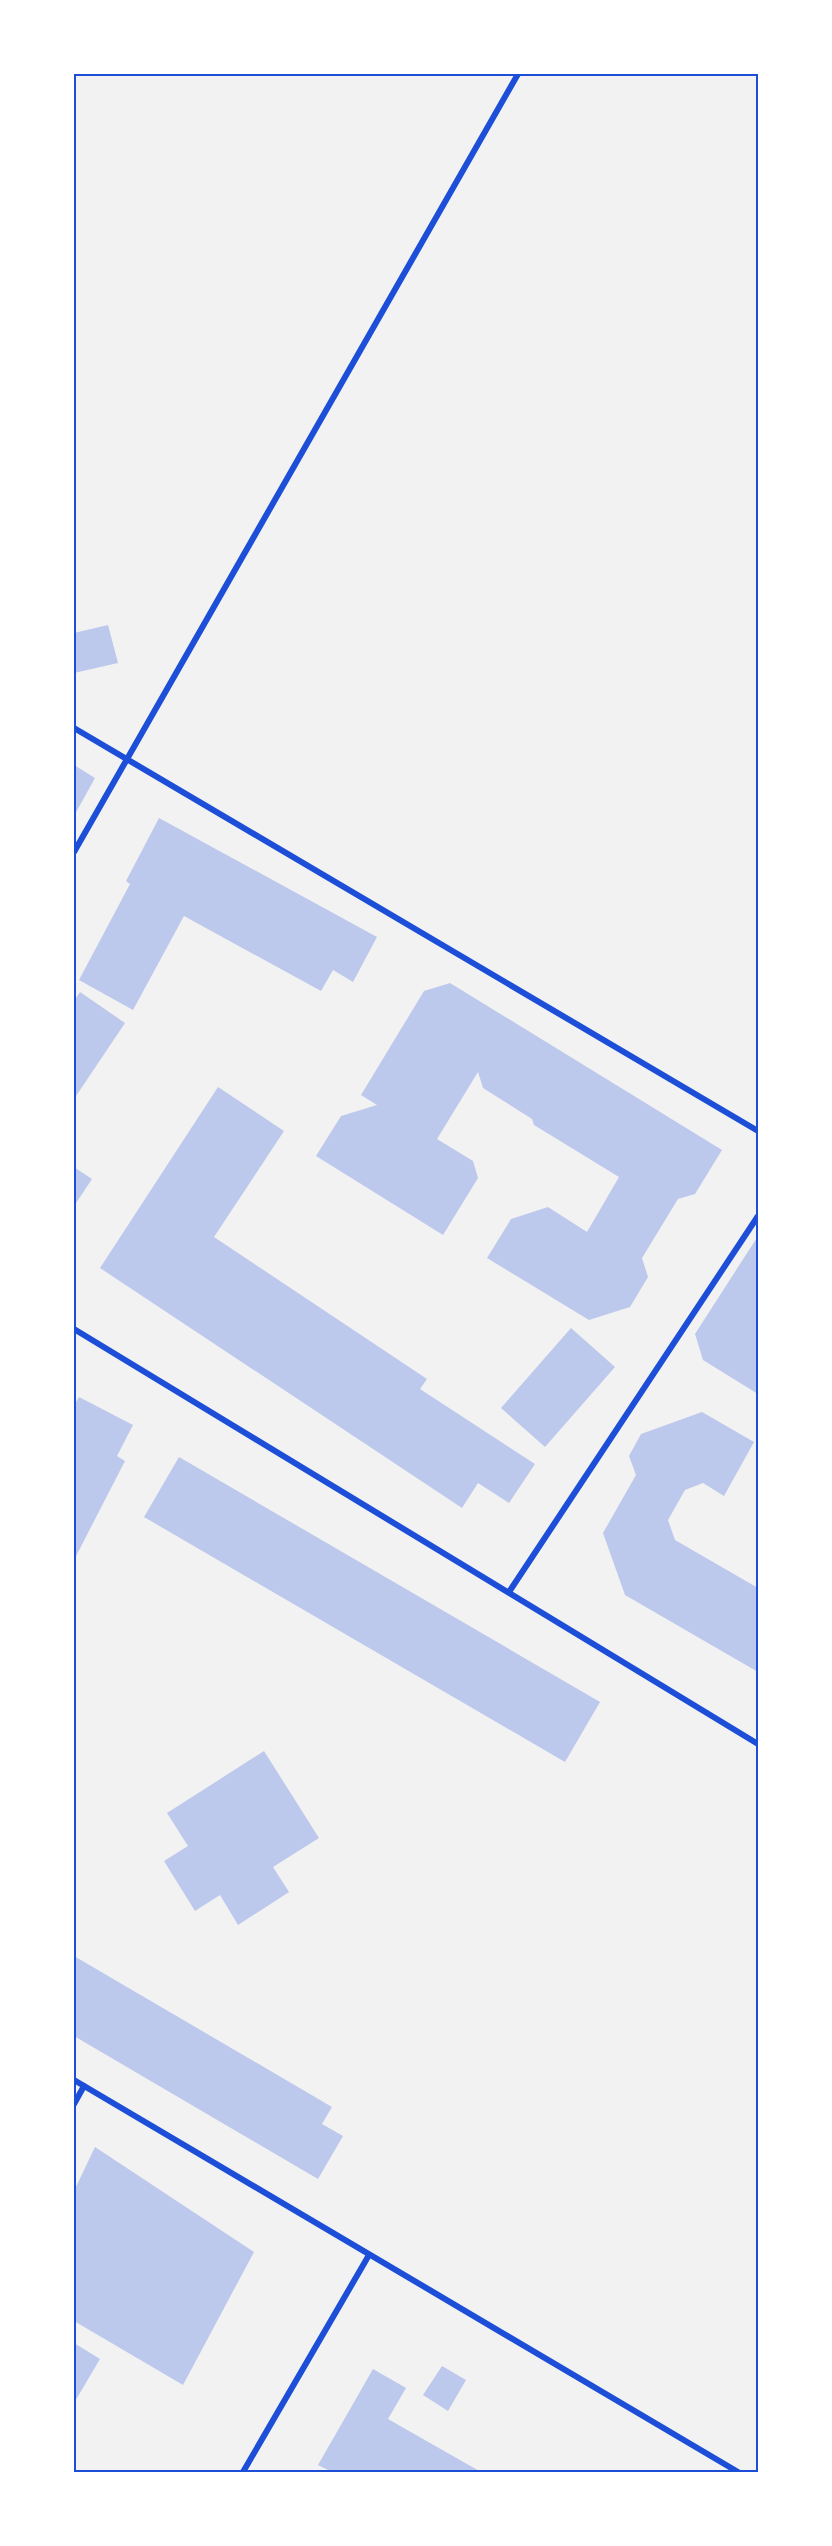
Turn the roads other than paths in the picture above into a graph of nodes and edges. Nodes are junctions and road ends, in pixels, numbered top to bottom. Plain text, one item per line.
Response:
1 (518, 74) edge
2 (74, 728) edge
3 (127, 760) junction
4 (74, 852) edge
5 (759, 1131) edge
6 (759, 1216) edge
7 (74, 1329) edge
8 (509, 1592) junction
9 (759, 1744) edge
10 (74, 2080) edge
11 (84, 2086) junction
12 (74, 2104) edge
13 (369, 2255) junction
14 (243, 2472) edge
15 (738, 2472) edge

1 - 3 street
2 - 3 street
3 - 4 street
3 - 5 street
6 - 8 street
7 - 8 street
8 - 9 street
10 - 11 street
11 - 12 street
11 - 13 street
13 - 14 street
13 - 15 street

